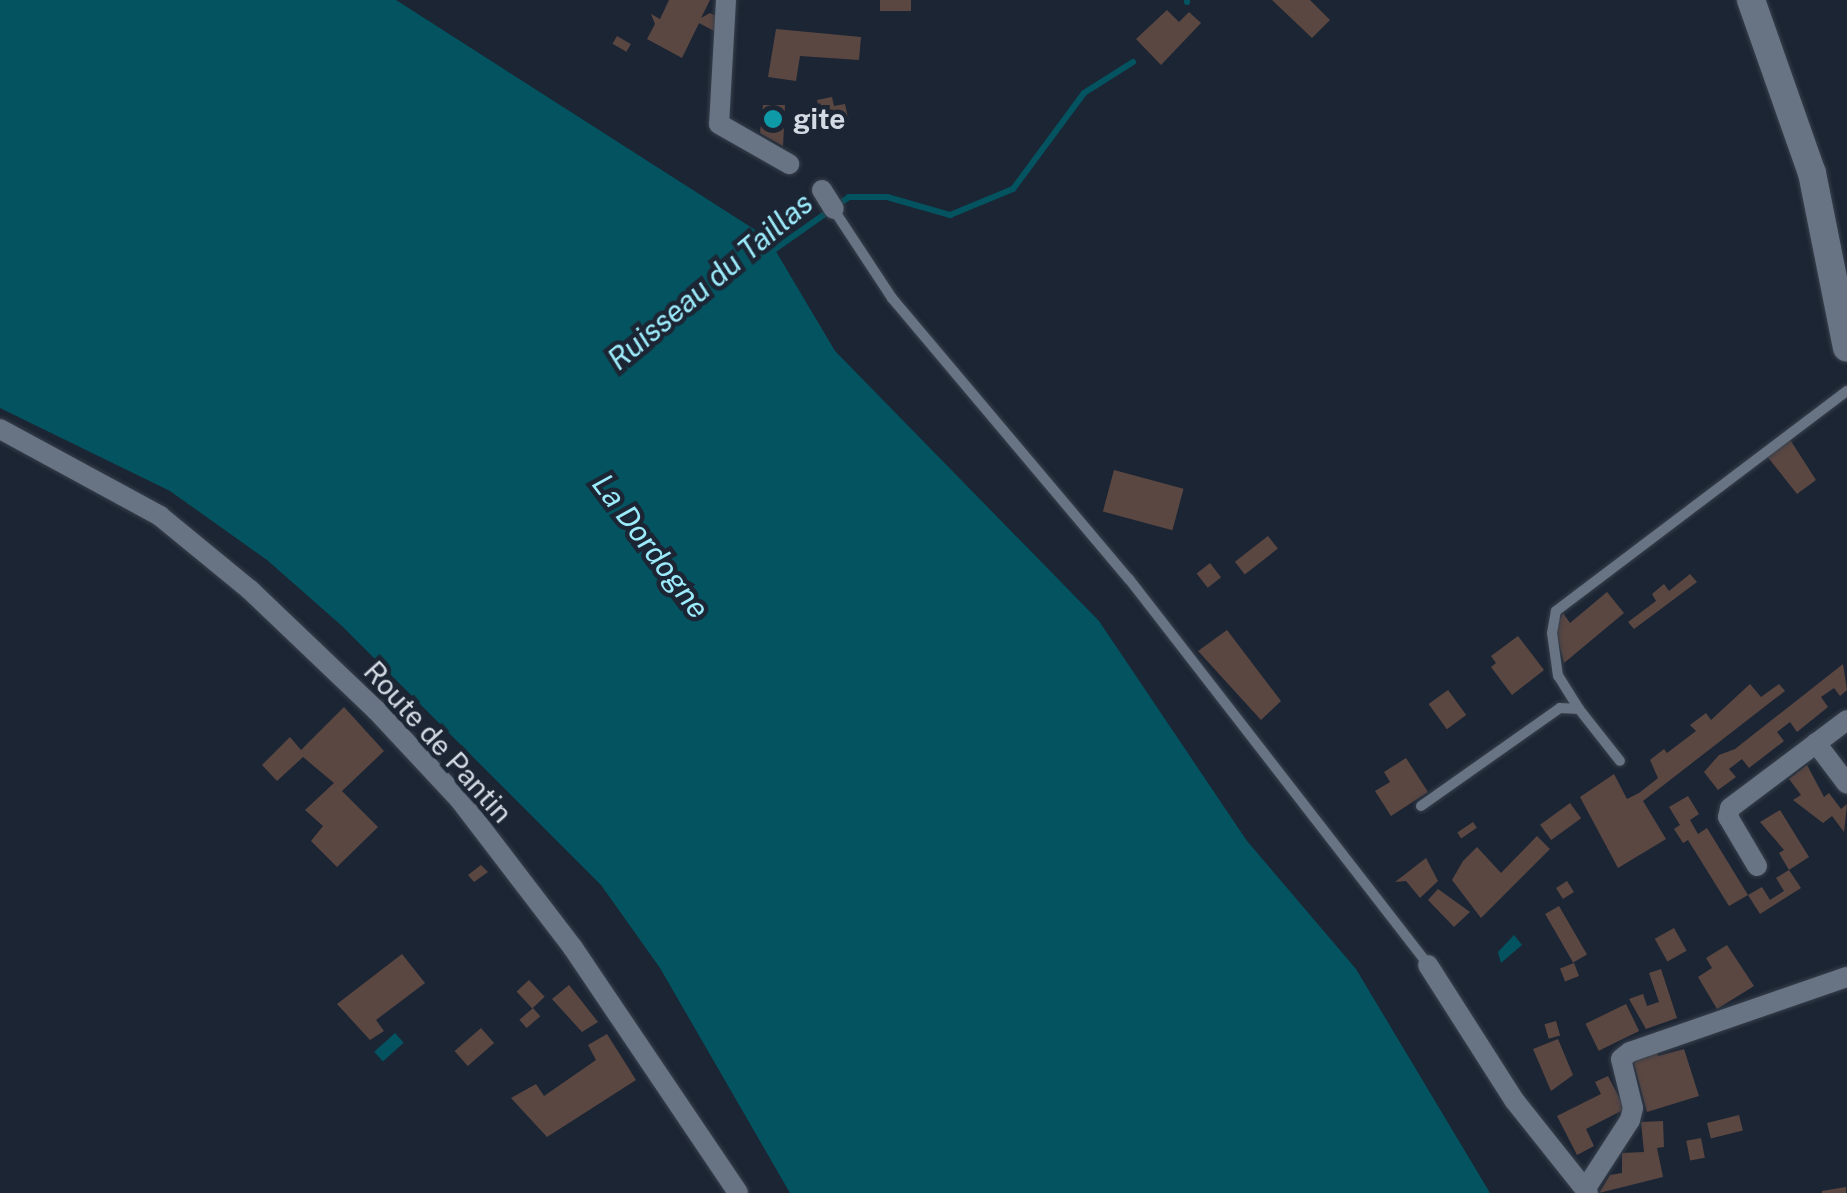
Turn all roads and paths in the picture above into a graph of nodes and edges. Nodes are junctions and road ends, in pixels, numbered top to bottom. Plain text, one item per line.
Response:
1 (726, 0) edge
2 (1751, 0) edge
3 (789, 164) dead end
4 (822, 190) dead end
5 (834, 209) joint
6 (1847, 348) edge
7 (1847, 391) edge
8 (0, 428) edge
9 (1579, 709) junction
10 (1847, 720) edge
11 (1816, 743) junction
12 (1620, 761) dead end
13 (1847, 784) edge
14 (1422, 806) dead end
15 (1757, 866) dead end
16 (1428, 965) joint
17 (1847, 977) edge
18 (1587, 1190) edge
19 (738, 1193) edge

1 - 3 street
2 - 6 main road
4 - 5 street
5 - 16 lane
7 - 9 lane
8 - 19 street, Route de Pantin
9 - 12 lane
9 - 14 lane
10 - 11 street
11 - 13 street
11 - 15 street
16 - 18 street
17 - 18 street

